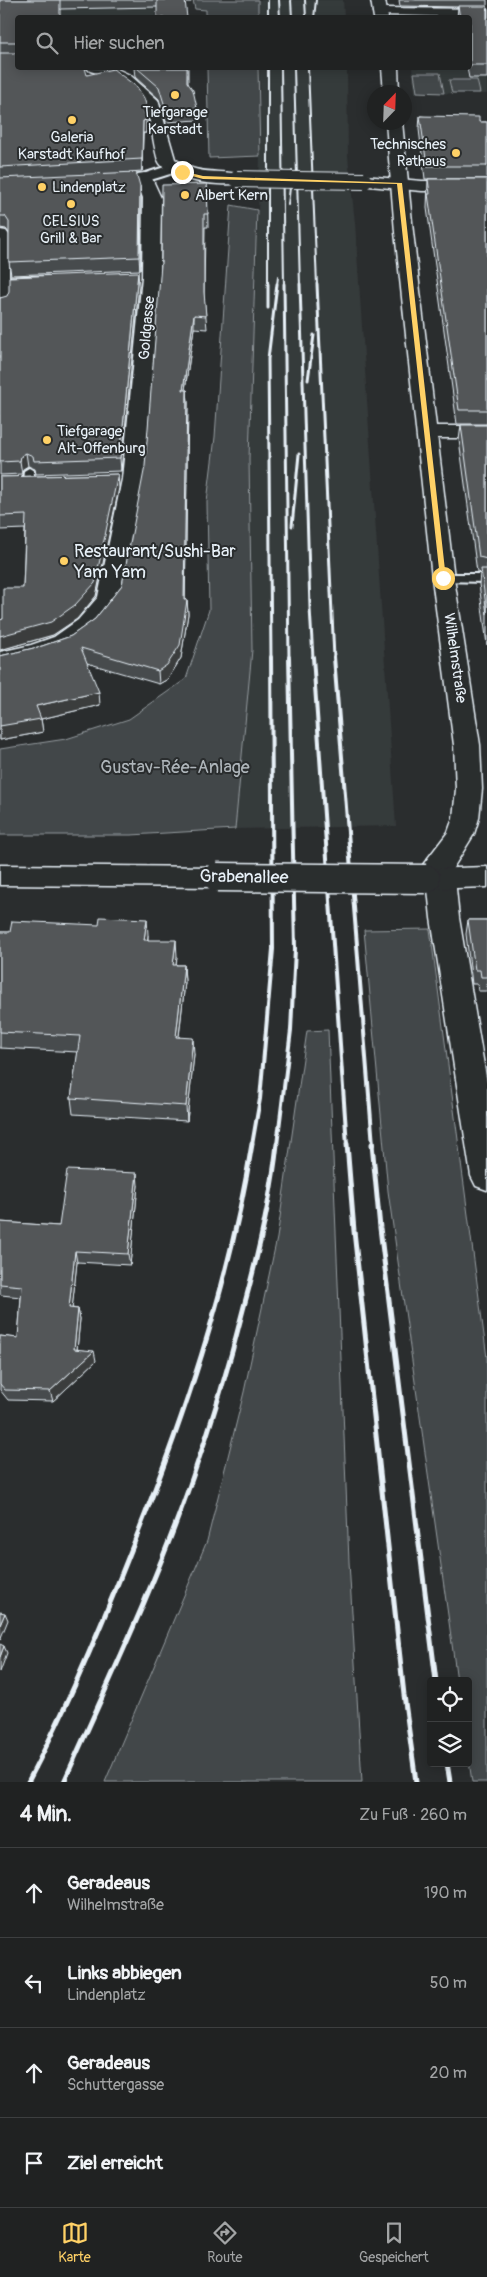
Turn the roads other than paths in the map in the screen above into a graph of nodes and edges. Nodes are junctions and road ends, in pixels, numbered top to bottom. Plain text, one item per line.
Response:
1 (380, 10) edge
2 (487, 13) edge
3 (104, 70) edge
4 (390, 70) edge
5 (391, 85) edge
6 (395, 130) edge
7 (174, 168) junction
8 (144, 178) junction
9 (106, 180) edge
10 (400, 183) junction
11 (487, 186) edge
12 (0, 233) edge
13 (67, 280) edge
14 (1, 283) edge
15 (0, 304) edge
16 (427, 432) junction
17 (487, 432) edge
18 (443, 578) junction
19 (487, 578) edge
20 (0, 660) edge
21 (467, 746) junction
22 (487, 763) edge
23 (0, 875) edge
24 (487, 877) edge
25 (433, 879) junction
26 (487, 1176) edge

1 - 2 street
3 - 7 street
4 - 5 street
6 - 10 street, Wilhelmstraße
7 - 8 street
7 - 10 street, bridge
8 - 9 street
8 - 20 street, Goldgasse
10 - 11 street
10 - 16 street, Wilhelmstraße
12 - 14 street
13 - 14 street
14 - 15 street
16 - 17 street
16 - 18 street, Wilhelmstraße
18 - 19 lane
18 - 21 street, Wilhelmstraße
21 - 22 street
21 - 25 street, Wilhelmstraße
23 - 25 street, Grabenallee, bridge
24 - 25 street, Grabenallee
25 - 26 street

